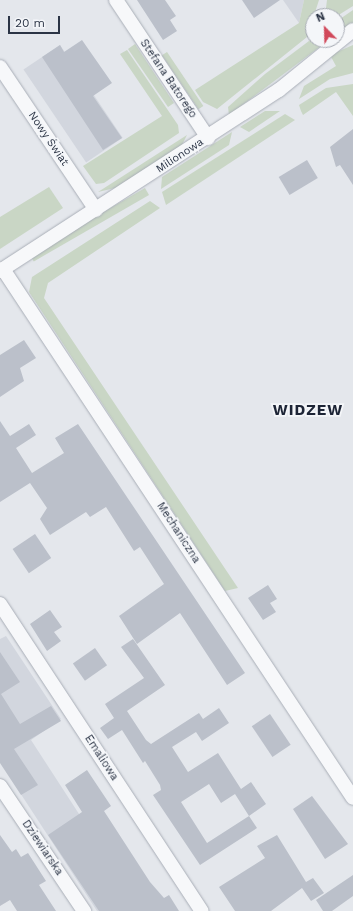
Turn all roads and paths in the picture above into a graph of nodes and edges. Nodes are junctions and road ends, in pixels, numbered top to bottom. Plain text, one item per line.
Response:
1 (116, 0) edge
2 (351, 33) edge
3 (0, 67) edge
4 (208, 138) junction
5 (96, 210) junction
6 (1, 270) edge
7 (0, 604) edge
8 (0, 786) edge
9 (353, 798) edge
10 (84, 911) edge
11 (202, 911) edge

1 - 4 street, Stefana Batorego
2 - 4 street, Milionowa
3 - 5 street, Nowy Świat
4 - 5 street, Milionowa
5 - 6 street, Milionowa
6 - 9 street, Mechaniczna
7 - 11 street, Emaliowa
8 - 10 street, Dziewiarska

